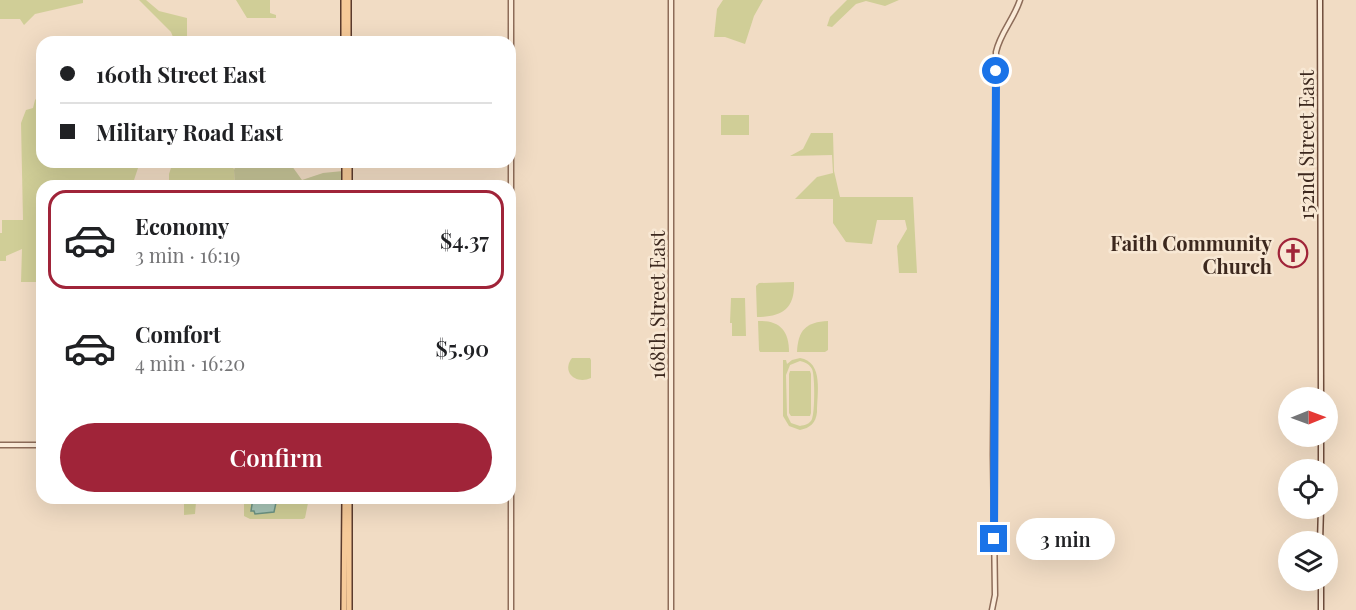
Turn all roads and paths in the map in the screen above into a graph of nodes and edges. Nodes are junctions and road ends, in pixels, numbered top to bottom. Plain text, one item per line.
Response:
1 (346, 0) edge
2 (511, 0) edge
3 (671, 0) edge
4 (1020, 0) edge
5 (1320, 0) edge
6 (346, 36) edge
7 (347, 36) edge
8 (511, 36) edge
9 (1321, 387) edge
10 (0, 445) edge
11 (36, 445) edge
12 (347, 504) edge
13 (512, 504) edge
14 (347, 523) junction
15 (1321, 591) edge
16 (347, 610) edge
17 (512, 610) edge
18 (671, 610) edge
19 (992, 610) edge
20 (1321, 610) edge

1 - 6 main road
1 - 7 main road
2 - 8 street
3 - 18 street, 168th Street East
4 - 19 street
5 - 9 street, 152nd Street East
10 - 11 street
12 - 14 main road
13 - 17 street
14 - 16 main road
14 - 16 main road
15 - 20 street

